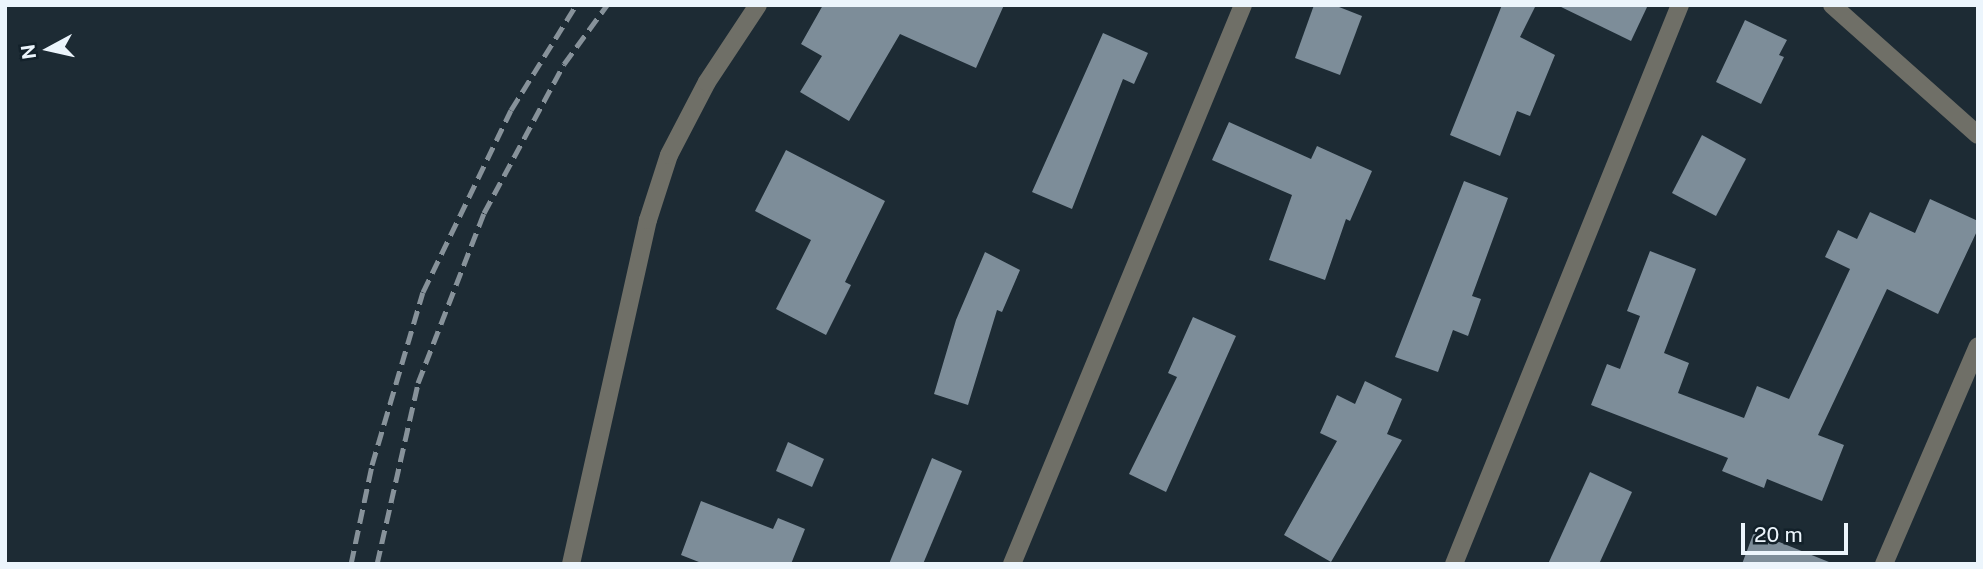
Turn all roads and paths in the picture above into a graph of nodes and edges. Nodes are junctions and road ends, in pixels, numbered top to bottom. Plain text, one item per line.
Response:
1 (758, 5) edge
2 (1243, 5) edge
3 (1680, 5) edge
4 (1832, 5) edge
5 (1978, 135) edge
6 (1978, 346) edge
7 (571, 564) edge
8 (1012, 564) edge
9 (1454, 564) edge
10 (1884, 564) edge

1 - 7 street
2 - 8 street
3 - 9 street
4 - 5 street
6 - 10 street

